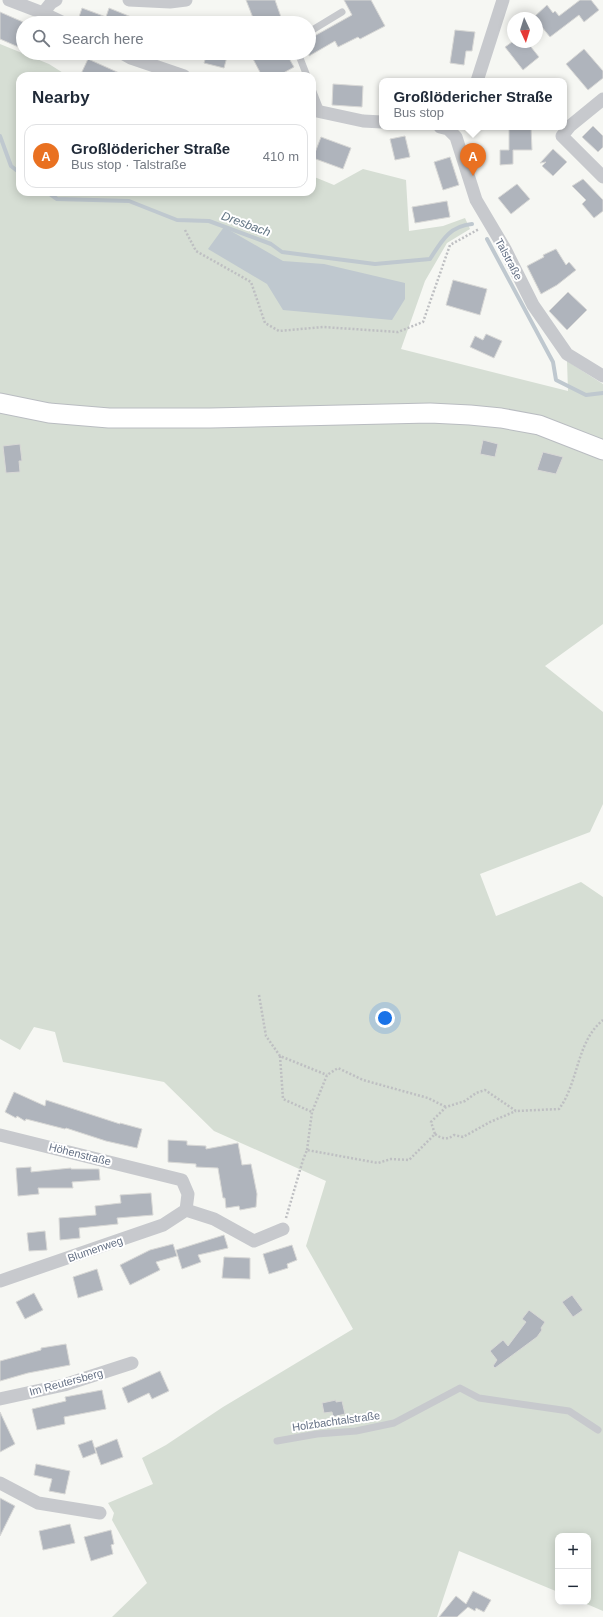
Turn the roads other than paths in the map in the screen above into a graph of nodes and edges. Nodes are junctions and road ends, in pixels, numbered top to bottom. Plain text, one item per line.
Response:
1 (9, 0) edge
2 (56, 0) edge
3 (129, 0) edge
4 (186, 0) edge
5 (503, 0) edge
6 (342, 12) dead end
7 (44, 13) junction
8 (50, 16) edge
9 (316, 28) edge
10 (137, 60) edge
11 (301, 60) edge
12 (172, 72) edge
13 (305, 72) edge
14 (478, 78) edge
15 (603, 99) edge
16 (316, 111) edge
17 (379, 122) edge
18 (567, 130) edge
19 (567, 130) edge
20 (460, 132) edge
21 (603, 178) edge
22 (603, 376) edge
23 (0, 403) edge
24 (599, 448) edge
25 (0, 1135) edge
26 (186, 1210) junction
27 (283, 1229) road end
28 (0, 1281) edge
29 (132, 1363) dead end
30 (0, 1399) edge
31 (598, 1430) dead end
32 (277, 1441) dead end
33 (0, 1484) edge
34 (100, 1513) dead end

1 - 7 street
2 - 7 street
3 - 4 street
5 - 14 street
6 - 9 lane
7 - 8 street
10 - 12 street
11 - 13 lane
15 - 18 street
16 - 17 street
19 - 21 street
20 - 22 street, Talstraße
23 - 24 main road
25 - 26 street, Höhenstraße
26 - 27 street
26 - 28 street, Blumenweg
29 - 30 street, Im Reutersberg
31 - 32 lane, Holzbachtalstraße
33 - 34 street

